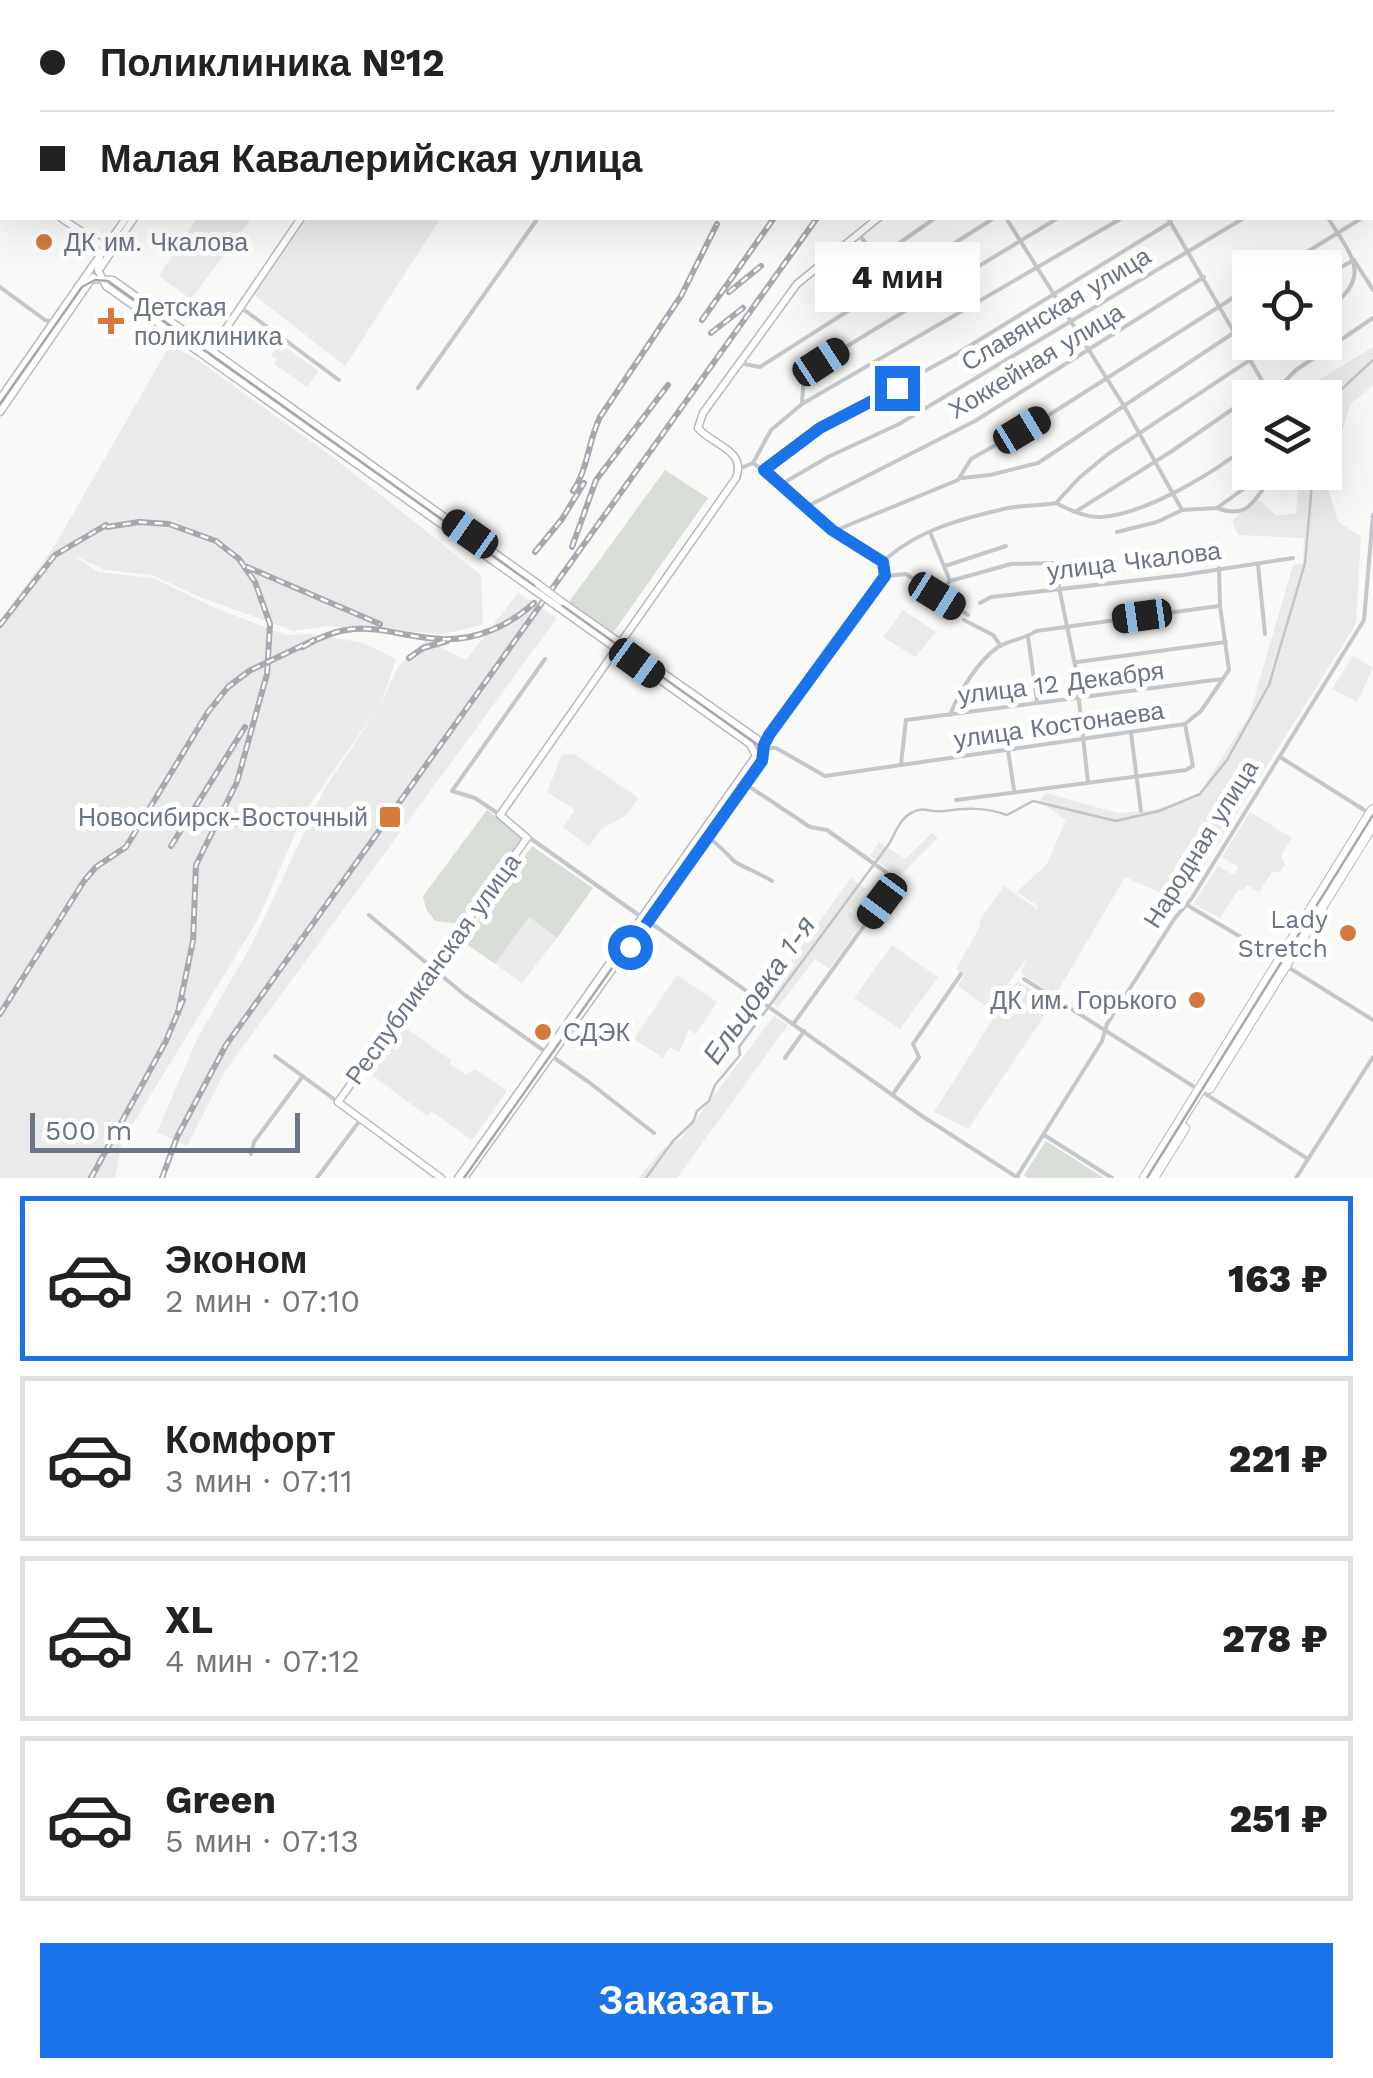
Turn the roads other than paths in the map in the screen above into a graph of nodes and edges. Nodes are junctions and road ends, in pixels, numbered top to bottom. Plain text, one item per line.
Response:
1 (64, 220) edge
2 (125, 220) edge
3 (132, 220) edge
4 (300, 220) edge
5 (537, 220) edge
6 (875, 220) edge
7 (932, 220) edge
8 (991, 220) edge
9 (1007, 220) edge
10 (1055, 220) edge
11 (1119, 220) edge
12 (1169, 220) edge
13 (1240, 220) edge
14 (1329, 220) edge
15 (1359, 220) edge
16 (858, 233) junction
17 (1338, 233) junction
18 (1021, 241) junction
19 (105, 247) junction
20 (1188, 250) junction
21 (1310, 250) edge
22 (103, 257) junction
23 (879, 260) junction
24 (1352, 261) junction
25 (1037, 267) junction
26 (1342, 267) edge
27 (97, 276) junction
28 (1204, 277) junction
29 (108, 282) junction
30 (895, 282) junction
31 (0, 287) edge
32 (82, 288) junction
33 (1373, 290) edge
34 (1055, 295) junction
35 (1232, 298) edge
36 (1342, 298) edge
37 (822, 305) dead end
38 (1220, 305) junction
39 (240, 306) junction
40 (1373, 318) edge
41 (1070, 321) junction
42 (53, 322) junction
43 (1232, 327) edge
44 (1232, 334) edge
45 (1089, 351) junction
46 (210, 354) junction
47 (1252, 360) joint
48 (738, 363) junction
49 (1106, 378) junction
50 (339, 380) dead end
51 (1264, 380) edge
52 (1286, 380) edge
53 (418, 388) dead end
54 (0, 399) edge
55 (802, 404) junction
56 (1124, 406) junction
57 (1232, 410) edge
58 (0, 412) edge
59 (1140, 433) junction
60 (1232, 457) edge
61 (1156, 461) junction
62 (754, 463) junction
63 (739, 468) junction
64 (765, 469) junction
65 (965, 469) junction
66 (969, 475) junction
67 (958, 480) junction
68 (780, 486) junction
69 (1243, 490) edge
70 (1262, 490) edge
71 (1172, 493) junction
72 (1056, 503) junction
73 (806, 506) junction
74 (1218, 508) junction
75 (1182, 510) junction
76 (1075, 512) junction
77 (1373, 515) edge
78 (834, 531) junction
79 (930, 532) junction
80 (1118, 532) dead end
81 (1006, 546) dead end
82 (1293, 558) dead end
83 (883, 562) junction
84 (1258, 563) junction
85 (945, 566) junction
86 (1219, 568) junction
87 (885, 576) junction
88 (950, 581) junction
89 (1058, 588) junction
90 (937, 596) junction
91 (980, 603) dead end
92 (1220, 606) junction
93 (1068, 627) junction
94 (1264, 634) dead end
95 (1028, 637) junction
96 (1226, 642) junction
97 (617, 644) junction
98 (1001, 646) junction
99 (545, 659) dead end
100 (1074, 662) junction
101 (1222, 680) junction
102 (683, 691) junction
103 (1078, 698) junction
104 (1038, 704) junction
105 (898, 714) dead end
106 (950, 714) junction
107 (906, 720) junction
108 (1185, 724) junction
109 (1131, 732) junction
110 (1083, 740) junction
111 (764, 747) junction
112 (1008, 750) junction
113 (1278, 756) junction
114 (756, 762) junction
115 (901, 764) junction
116 (1136, 778) junction
117 (1088, 782) junction
118 (746, 784) junction
119 (1014, 791) junction
120 (956, 800) dead end
121 (1141, 810) dead end
122 (500, 815) junction
123 (1372, 823) edge
124 (528, 836) junction
125 (708, 837) junction
126 (772, 882) dead end
127 (1186, 905) junction
128 (369, 914) dead end
129 (645, 919) junction
130 (1282, 963) junction
131 (432, 970) junction
132 (961, 974) dead end
133 (1024, 979) dead end
134 (1373, 1020) edge
135 (794, 1023) junction
136 (804, 1030) junction
137 (1105, 1032) junction
138 (549, 1054) junction
139 (274, 1056) dead end
140 (1373, 1057) edge
141 (784, 1058) dead end
142 (302, 1076) junction
143 (1202, 1093) junction
144 (892, 1094) junction
145 (338, 1102) junction
146 (361, 1119) junction
147 (654, 1133) dead end
148 (1044, 1134) junction
149 (251, 1154) dead end
150 (1308, 1159) junction
151 (464, 1177) edge
152 (317, 1178) edge
153 (442, 1178) edge
154 (1017, 1178) edge
155 (1112, 1178) edge
156 (1144, 1178) edge
157 (1153, 1178) edge
158 (1296, 1178) edge

1 - 19 main road
2 - 19 main road
3 - 22 main road
4 - 39 main road
5 - 53 street
6 - 16 main road
7 - 23 street
8 - 30 street
9 - 18 street
10 - 18 street
11 - 25 street
12 - 20 street
12 - 34 street
13 - 20 street, Славянская улица
14 - 17 street
15 - 17 street
16 - 23 street
16 - 48 main road
17 - 21 street
17 - 24 street
18 - 25 street
18 - 55 street
19 - 22 main road
20 - 28 street
20 - 41 street, Славянская улица
22 - 27 main road
22 - 29 main road
22 - 32 main road
23 - 30 street
23 - 37 street
24 - 26 street
24 - 33 street
24 - 36 street
25 - 34 street
25 - 55 street
27 - 29 main road
27 - 32 main road
28 - 38 street
28 - 45 street, Хоккейная улица
29 - 32 main road
29 - 46 main road
30 - 48 street
31 - 42 street
32 - 42 main road
32 - 58 main road
34 - 41 street
34 - 64 street
35 - 38 street
38 - 43 street
38 - 49 street
39 - 46 main road
39 - 50 street
40 - 52 street
41 - 45 street
41 - 68 street, Славянская улица
42 - 54 main road
44 - 56 street
45 - 49 street
45 - 73 street, Хоккейная улица
46 - 97 main road, bridge
47 - 51 street
47 - 59 street
48 - 63 main road
49 - 56 street
49 - 65 street
55 - 62 street
56 - 59 street
56 - 66 street
57 - 61 street
59 - 61 street
59 - 72 street
60 - 71 street
61 - 71 street
61 - 76 street
62 - 63 street
62 - 64 street
63 - 97 main road, Республиканская улица
64 - 68 street
65 - 66 street
65 - 67 street
66 - 67 street
67 - 78 street
68 - 73 street
69 - 74 street
70 - 74 street
71 - 75 street
71 - 76 street
72 - 76 street
72 - 79 street
73 - 78 street
74 - 75 street
75 - 80 street
77 - 113 street, Народная улица
78 - 83 street
79 - 83 street
79 - 85 street
81 - 85 street
82 - 84 street, улица Чкалова
83 - 87 street
84 - 86 street, улица Чкалова
84 - 94 street
85 - 88 street
86 - 89 street, улица Чкалова
86 - 92 street
87 - 90 street
87 - 111 street
88 - 89 street
88 - 90 street
89 - 91 street, улица Чкалова
89 - 93 street
90 - 98 street
92 - 93 street
92 - 96 street
93 - 95 street
93 - 100 street
95 - 98 street
95 - 104 street
96 - 100 street
96 - 101 street
97 - 102 main road
97 - 122 main road, Республиканская улица
98 - 106 street
99 - 122 street
100 - 103 street
101 - 103 street, улица 12 Декабря
101 - 108 street, улица Костонаева
102 - 111 main road
102 - 114 main road
103 - 104 street, улица 12 Декабря
103 - 110 street
104 - 106 street, улица 12 Декабря
105 - 107 street
106 - 107 street, улица 12 Декабря
107 - 115 street
108 - 109 street, улица Костонаева
108 - 116 street
109 - 110 street, улица Костонаева
109 - 116 street
110 - 112 street, улица Костонаева
110 - 117 street
111 - 114 main road
111 - 115 street, улица Костонаева
112 - 115 street, улица Костонаева
112 - 119 street
113 - 123 street
113 - 127 street, Народная улица
114 - 118 main road
114 - 129 main road
116 - 117 street
116 - 121 street
117 - 119 street
118 - 125 main road
118 - 135 street
119 - 120 street
122 - 124 main road
123 - 130 highway
123 - 130 highway
124 - 129 street
124 - 131 main road, Республиканская улица
125 - 126 street
125 - 129 main road
127 - 130 street
127 - 137 street, Народная улица
128 - 131 street
129 - 135 street
129 - 138 main road
130 - 134 street
130 - 143 highway
131 - 138 street
131 - 145 main road, Республиканская улица
132 - 144 street
133 - 137 street
135 - 136 street
136 - 141 street
136 - 144 street
137 - 143 street
137 - 148 street, Народная улица
138 - 147 street
138 - 151 main road
139 - 142 street
140 - 150 street
142 - 145 street
142 - 149 street
143 - 150 street
143 - 156 highway
143 - 157 highway
144 - 154 street
145 - 146 main road
146 - 152 street, Республиканская улица
146 - 153 main road
148 - 154 street, Народная улица
148 - 155 street
150 - 158 street

